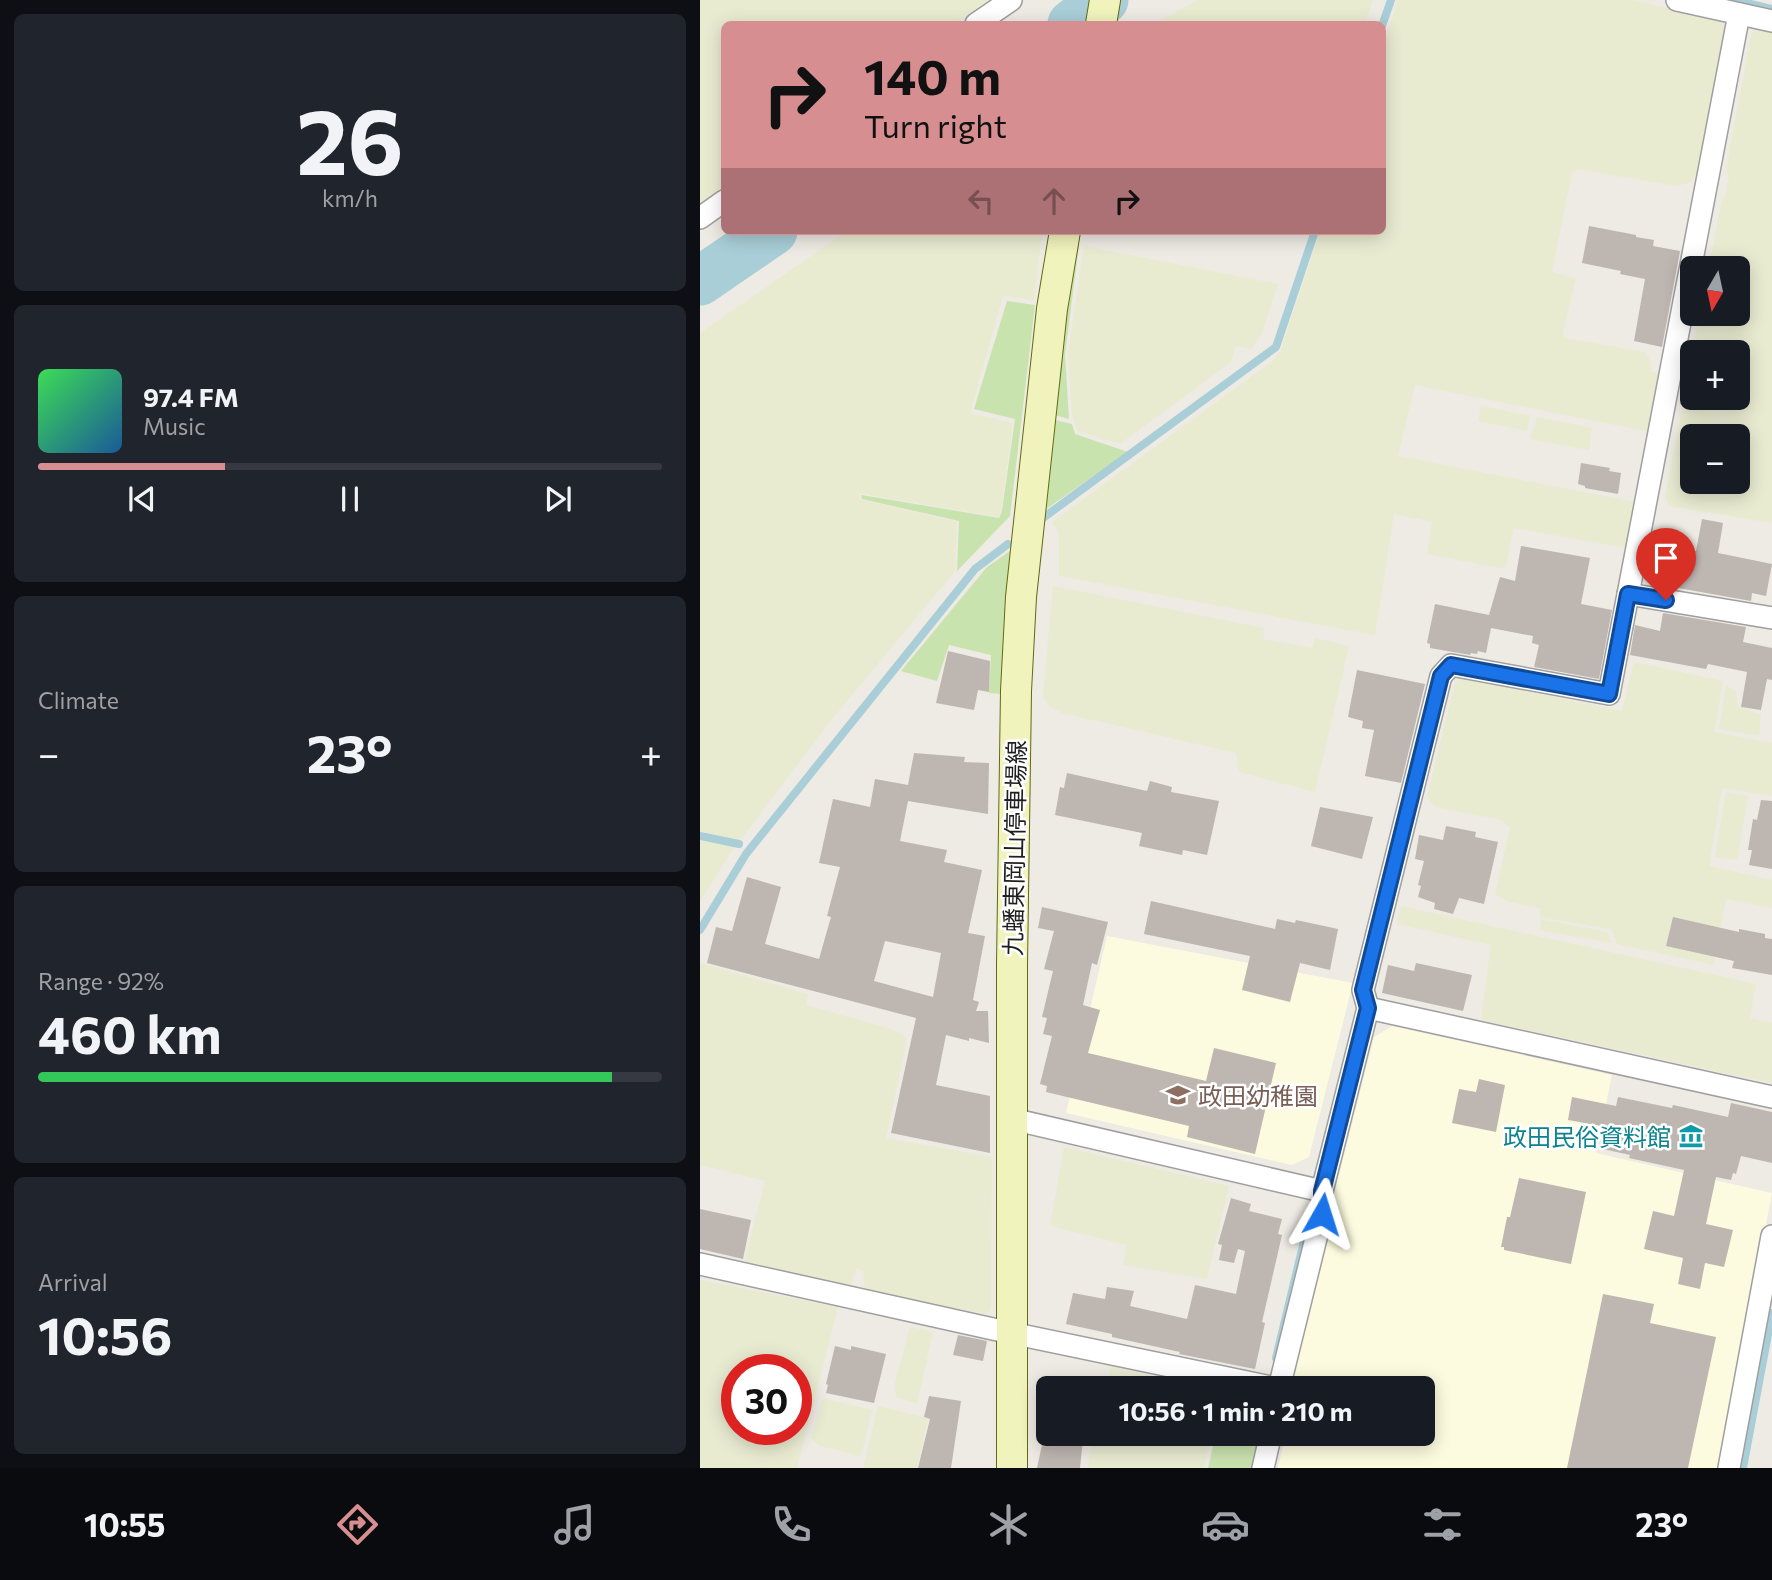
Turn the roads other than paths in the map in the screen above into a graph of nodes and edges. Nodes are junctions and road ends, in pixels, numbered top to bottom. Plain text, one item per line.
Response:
1 (1012, 0) edge
2 (1105, 0) edge
3 (1677, 0) edge
4 (1753, 17) edge
5 (980, 21) edge
6 (1102, 21) edge
7 (721, 203) edge
8 (700, 218) edge
9 (1064, 235) edge
10 (1634, 595) junction
11 (1772, 618) edge
12 (1368, 1008) junction
13 (1772, 1097) edge
14 (1012, 1119) junction
15 (1322, 1191) junction
16 (1772, 1236) edge
17 (700, 1264) edge
18 (1012, 1333) junction
19 (1220, 1376) edge
20 (1281, 1376) edge
21 (1268, 1446) edge
22 (1012, 1468) edge
23 (1263, 1468) edge
24 (1729, 1468) edge

1 - 5 street
2 - 6 main road
3 - 4 street
4 - 10 street
7 - 8 street
9 - 14 main road, 九蟠東岡山停車場線
10 - 11 street
10 - 12 street
12 - 13 street
12 - 15 street
14 - 15 street
14 - 18 main road, 九蟠東岡山停車場線
15 - 20 street
16 - 24 street
17 - 18 street
18 - 19 street
18 - 22 main road, 九蟠東岡山停車場線
21 - 23 street

